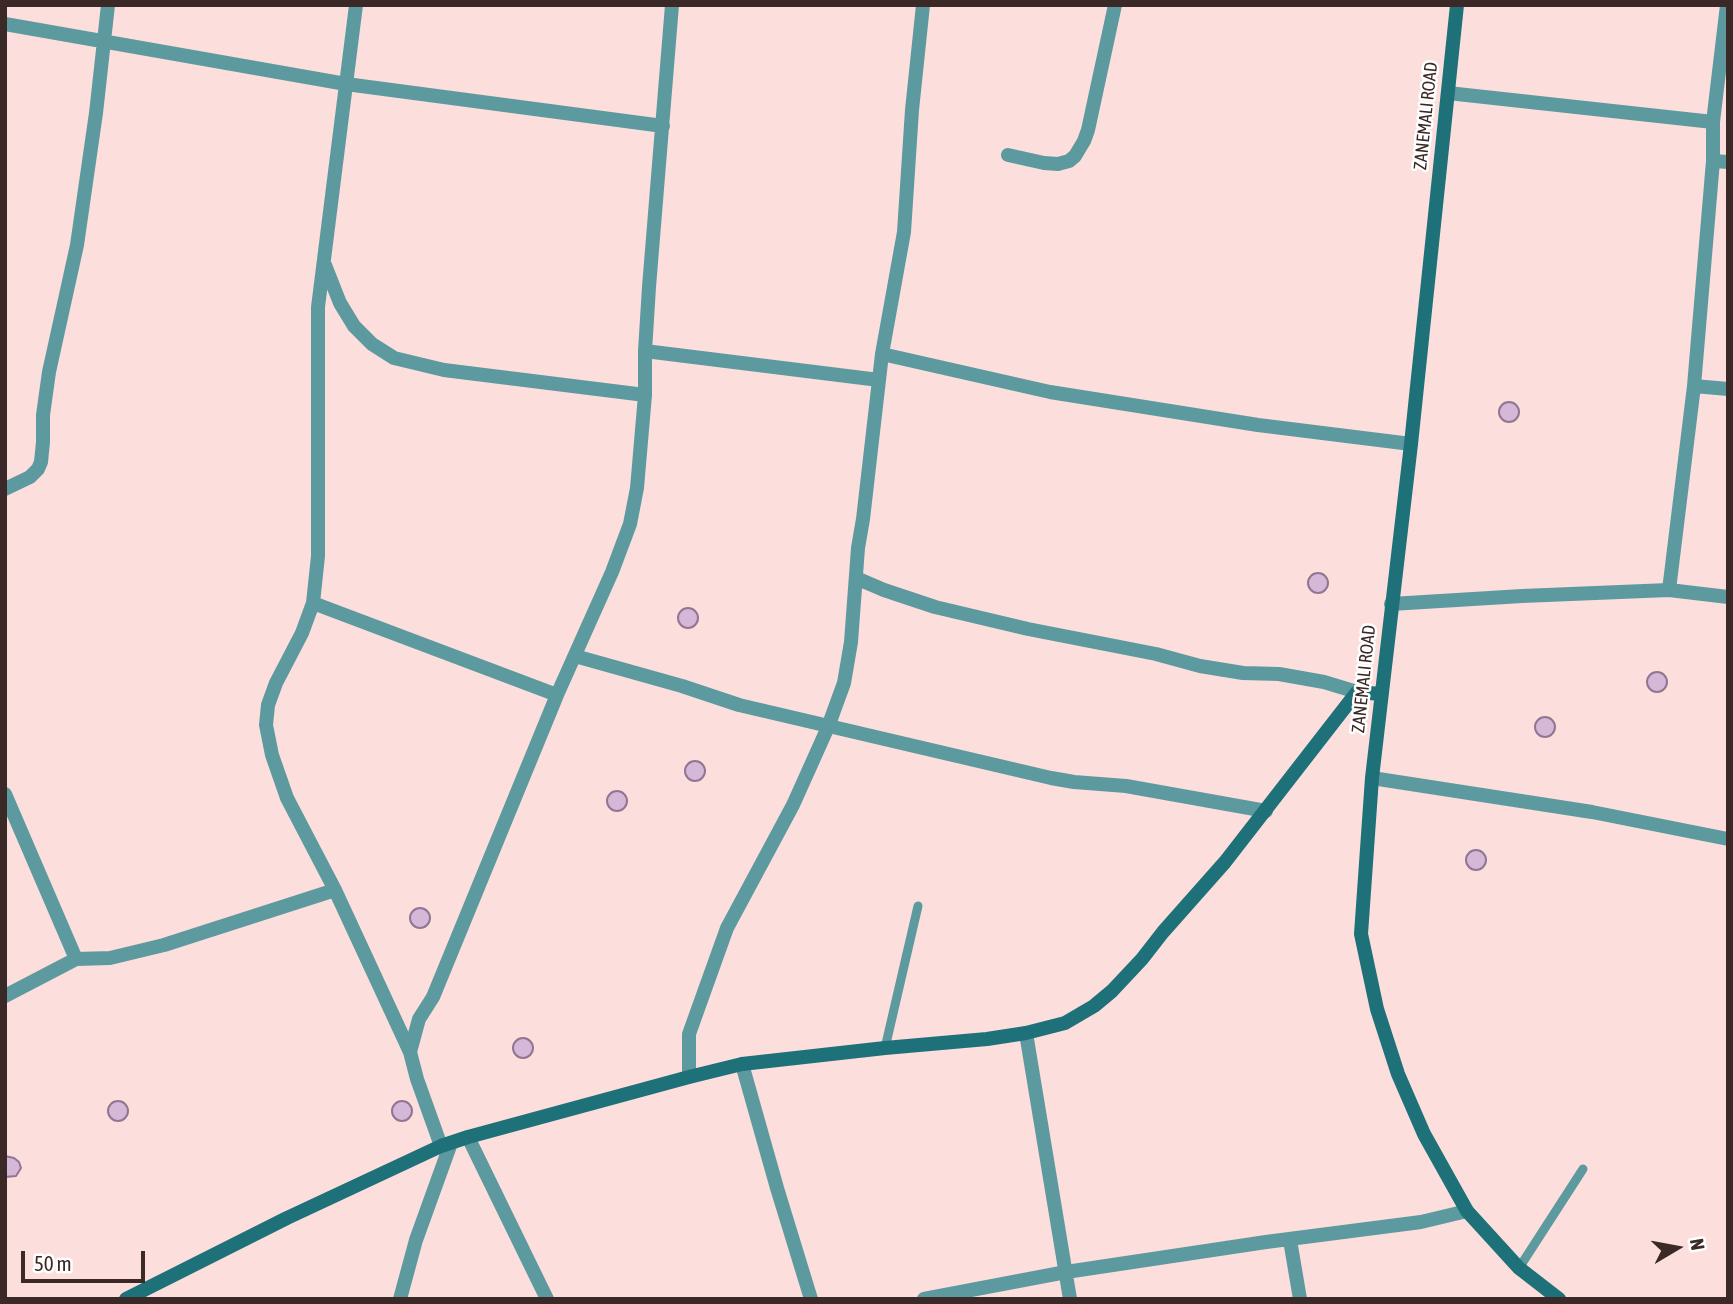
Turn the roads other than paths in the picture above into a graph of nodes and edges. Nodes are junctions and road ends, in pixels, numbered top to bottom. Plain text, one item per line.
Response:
1 (108, 5) edge
2 (356, 5) edge
3 (672, 5) edge
4 (923, 5) edge
5 (1115, 5) edge
6 (1457, 5) edge
7 (1727, 5) edge
8 (5, 24) edge
9 (103, 42) junction
10 (346, 84) junction
11 (1448, 93) junction
12 (1713, 122) junction
13 (663, 126) junction
14 (1008, 155) dead end
15 (1713, 161) junction
16 (1728, 162) edge
17 (324, 262) junction
18 (645, 351) junction
19 (882, 354) junction
20 (880, 380) junction
21 (1694, 386) junction
22 (1728, 389) edge
23 (645, 395) junction
24 (1410, 444) junction
25 (5, 489) edge
26 (856, 578) junction
27 (1669, 590) junction
28 (1728, 597) edge
29 (313, 603) junction
30 (1391, 604) junction
31 (575, 656) junction
32 (1357, 692) junction
33 (1381, 694) junction
34 (557, 695) junction
35 (828, 727) junction
36 (1372, 778) junction
37 (5, 794) edge
38 (1266, 811) junction
39 (1728, 839) edge
40 (335, 890) junction
41 (918, 906) dead end
42 (76, 959) junction
43 (5, 996) edge
44 (1026, 1033) junction
45 (885, 1048) junction
46 (410, 1052) junction
47 (742, 1064) junction
48 (689, 1077) junction
49 (468, 1137) junction
50 (446, 1145) junction
51 (1583, 1169) dead end
52 (1467, 1211) junction
53 (1290, 1240) junction
54 (1519, 1268) junction
55 (1066, 1272) junction
56 (126, 1299) edge
57 (400, 1299) edge
58 (547, 1299) edge
59 (811, 1299) edge
60 (923, 1299) edge
61 (1070, 1299) edge
62 (1300, 1299) edge
63 (1559, 1299) edge

1 - 9 street
2 - 10 street
3 - 13 street
4 - 19 street
5 - 14 street
6 - 11 street, ZANEMALI ROAD
7 - 12 street
8 - 9 street
9 - 10 street
9 - 25 street
10 - 13 street
10 - 17 street
11 - 12 street
11 - 24 street, ZANEMALI ROAD
12 - 15 street
13 - 18 street
15 - 16 street
15 - 21 street
17 - 23 street
17 - 29 street
18 - 20 street
18 - 23 street
19 - 20 street
19 - 24 street
20 - 26 street
21 - 22 street
21 - 27 street
23 - 31 street
24 - 30 street, ZANEMALI ROAD
26 - 32 street
26 - 35 street
27 - 28 street
27 - 30 street
29 - 34 street
29 - 40 street
30 - 33 street, ZANEMALI ROAD
31 - 34 street
31 - 35 street
32 - 33 street
32 - 38 street
33 - 36 street, ZANEMALI ROAD
34 - 46 street
35 - 38 street
35 - 48 street
36 - 39 street
36 - 52 street, ZANEMALI ROAD
37 - 42 street
38 - 44 street
40 - 42 street
40 - 46 street
41 - 45 lane
42 - 43 street
44 - 45 street
44 - 55 street
45 - 47 street
46 - 50 street
47 - 48 street
47 - 59 street
48 - 49 street
49 - 50 street
49 - 58 street
50 - 56 street
50 - 57 street
51 - 54 lane
52 - 53 street
52 - 54 street, ZANEMALI ROAD
53 - 55 street
53 - 62 street
54 - 63 street, ZANEMALI ROAD
55 - 60 street
55 - 61 street

